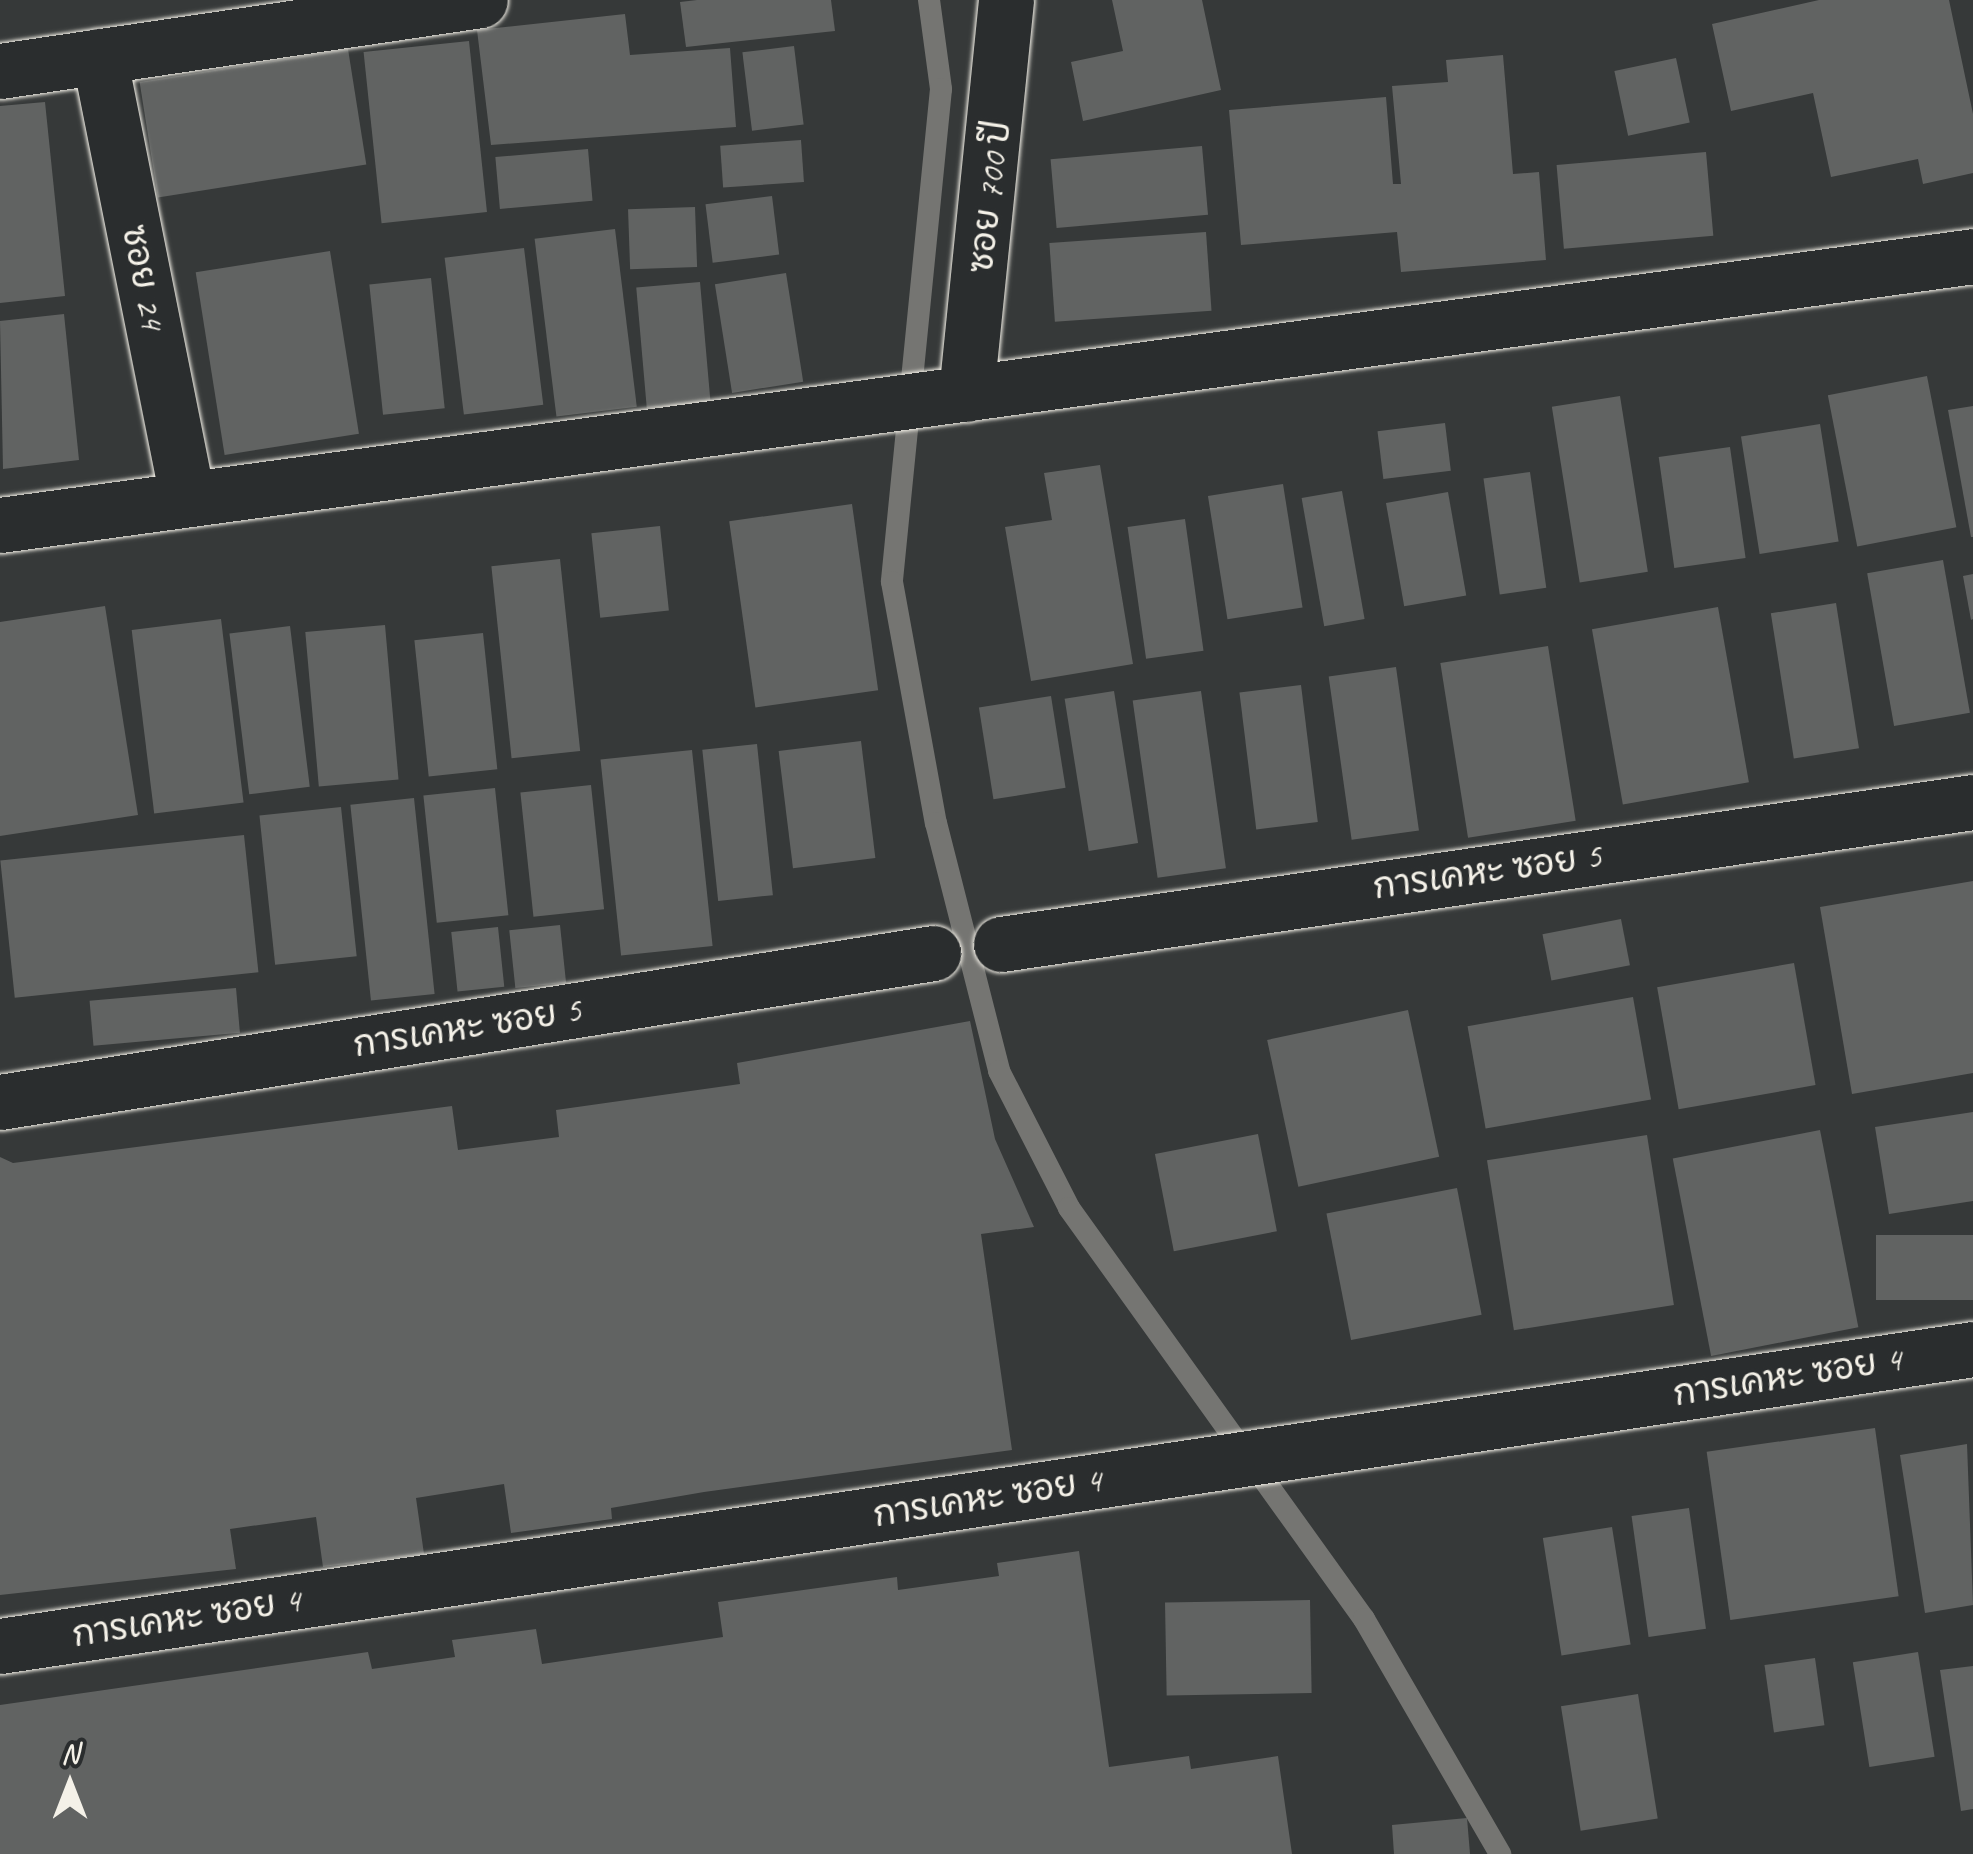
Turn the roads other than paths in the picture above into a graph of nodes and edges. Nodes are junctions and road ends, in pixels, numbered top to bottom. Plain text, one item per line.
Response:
1 (480, 0) edge
2 (1006, 0) edge
3 (346, 10) edge
4 (100, 56) junction
5 (0, 71) edge
6 (1973, 256) edge
7 (966, 394) junction
8 (187, 498) junction
9 (0, 525) edge
10 (1973, 802) edge
11 (1001, 944) dead end
12 (933, 953) dead end
13 (0, 1102) edge
14 (1973, 1349) edge
15 (0, 1646) edge

1 - 3 street
2 - 7 street, ซอย 700 ปี
3 - 4 street
4 - 5 street
4 - 8 street, ซอย 24
6 - 7 street
7 - 8 street
8 - 9 street
10 - 11 street, การเคหะ ซอย 5
12 - 13 street, การเคหะ ซอย 5
14 - 15 street, การเคหะ ซอย 4

